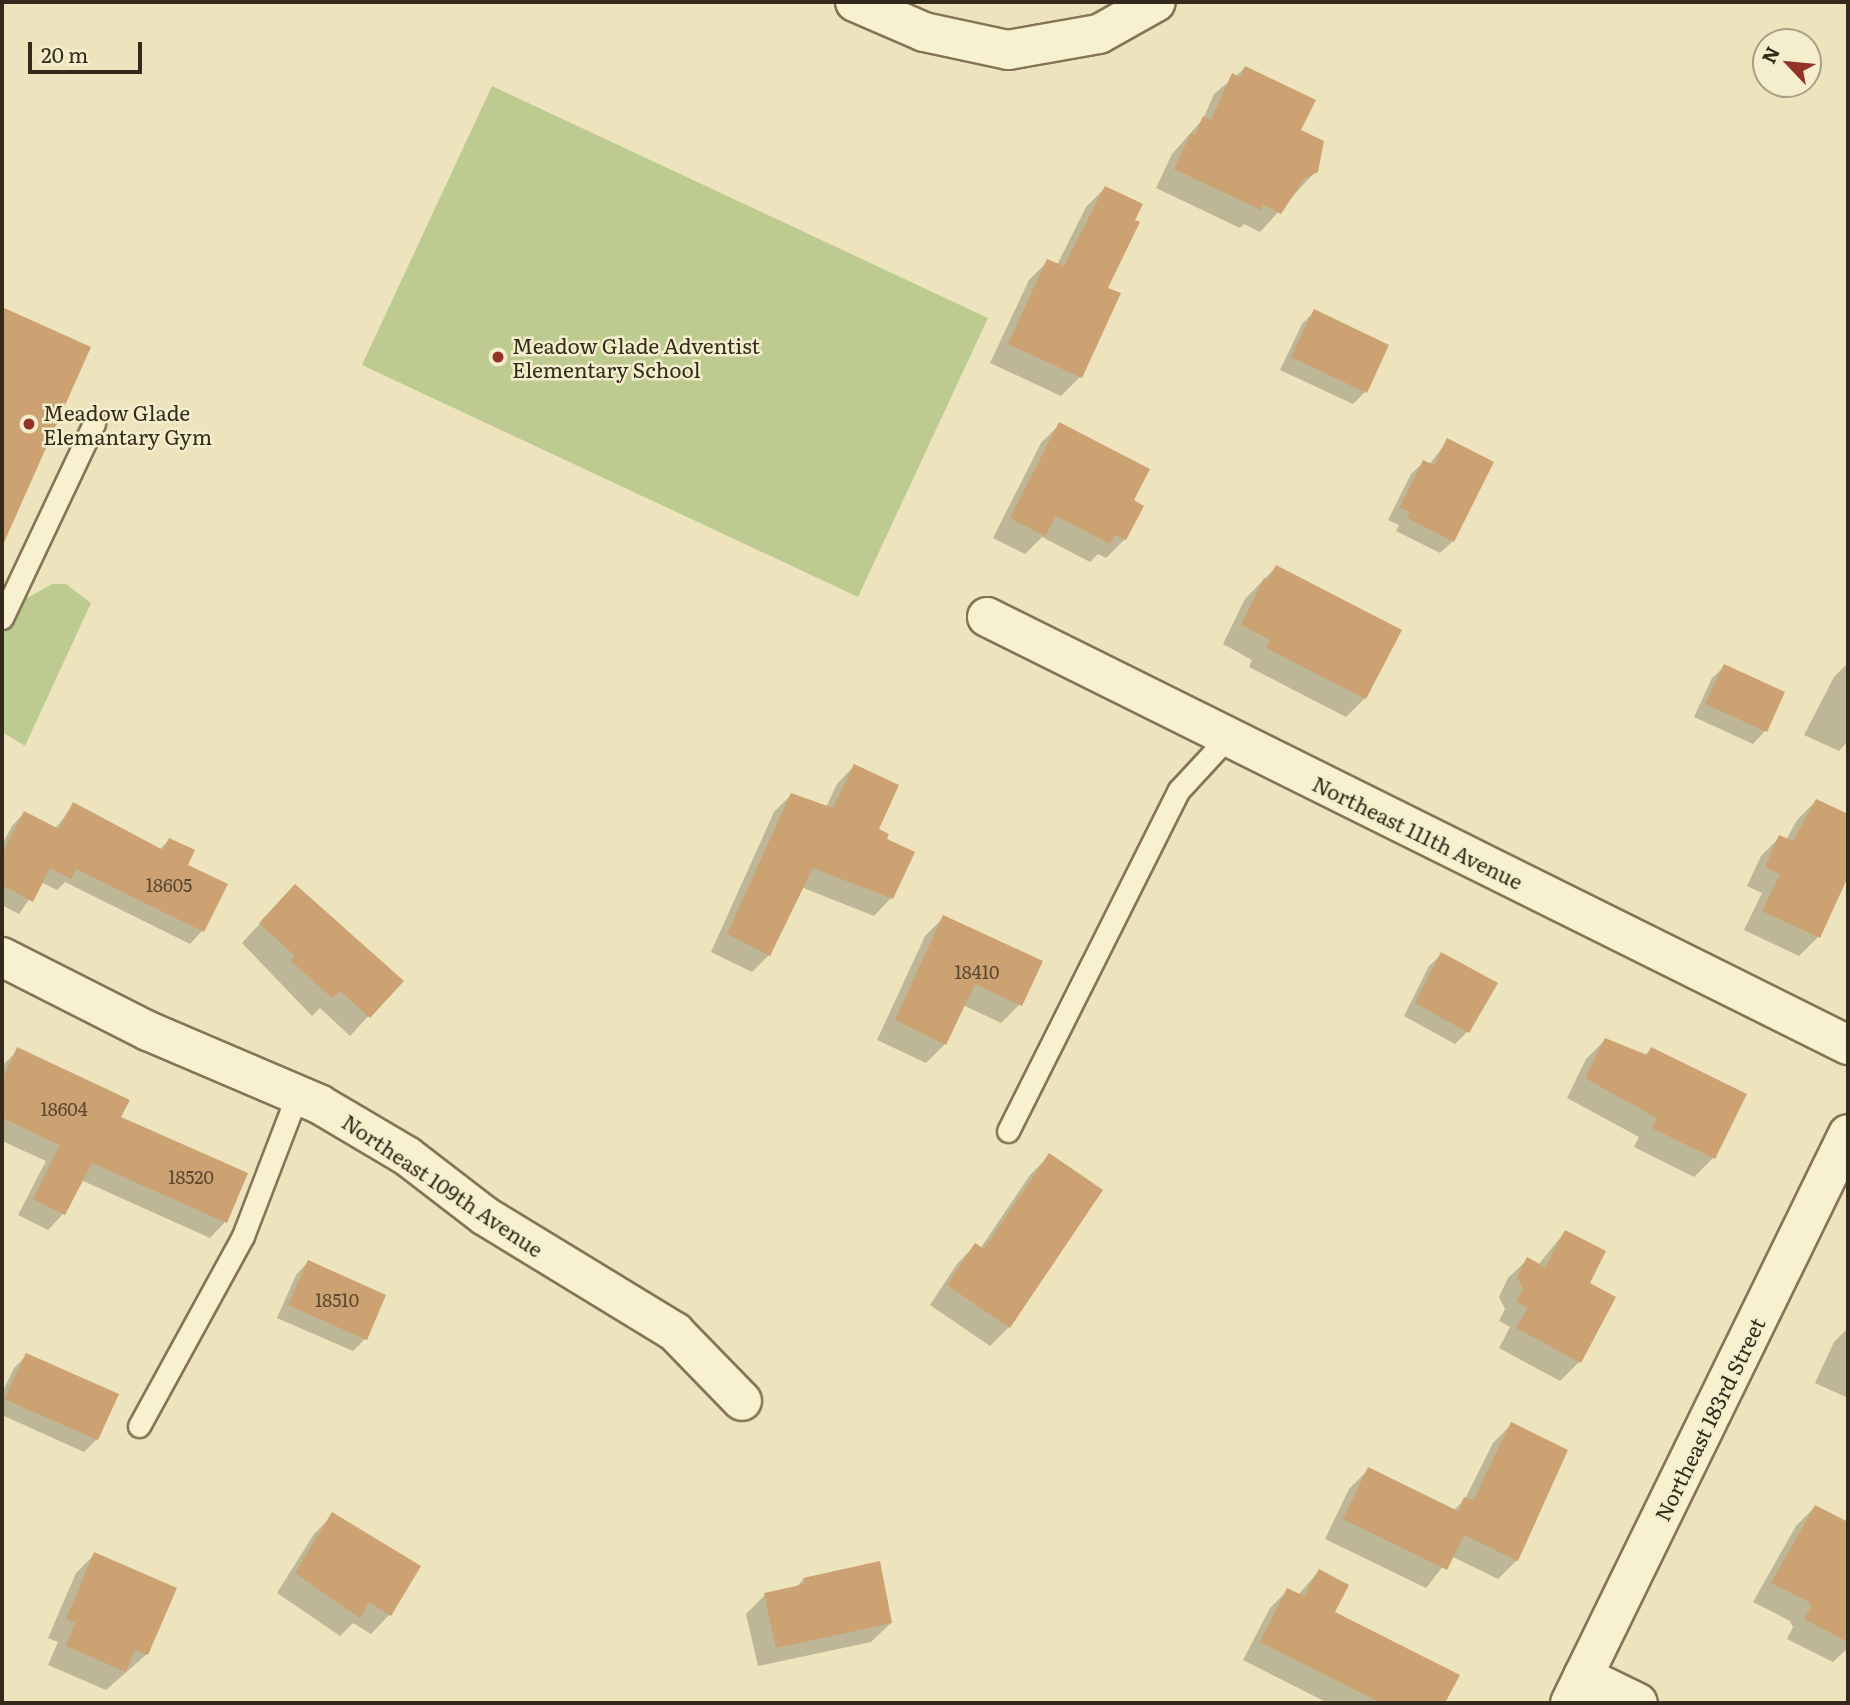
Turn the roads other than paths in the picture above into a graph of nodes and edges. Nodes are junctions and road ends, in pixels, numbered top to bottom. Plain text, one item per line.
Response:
1 (855, 2) edge
2 (1156, 2) edge
3 (94, 423) dead end
4 (987, 617) dead end
5 (2, 618) edge
6 (1228, 737) junction
7 (2, 957) edge
8 (1848, 1045) edge
9 (297, 1095) junction
10 (1008, 1131) dead end
11 (1848, 1134) edge
12 (743, 1401) dead end
13 (139, 1426) dead end
14 (1577, 1690) edge
15 (1638, 1703) edge

1 - 2 street
3 - 5 lane
4 - 6 street, Northeast 111th Avenue
6 - 8 street, Northeast 111th Avenue
6 - 10 lane
7 - 9 street, Northeast 109th Avenue
9 - 12 street, Northeast 109th Avenue
9 - 13 lane
11 - 14 street, Northeast 183rd Street
14 - 15 street

